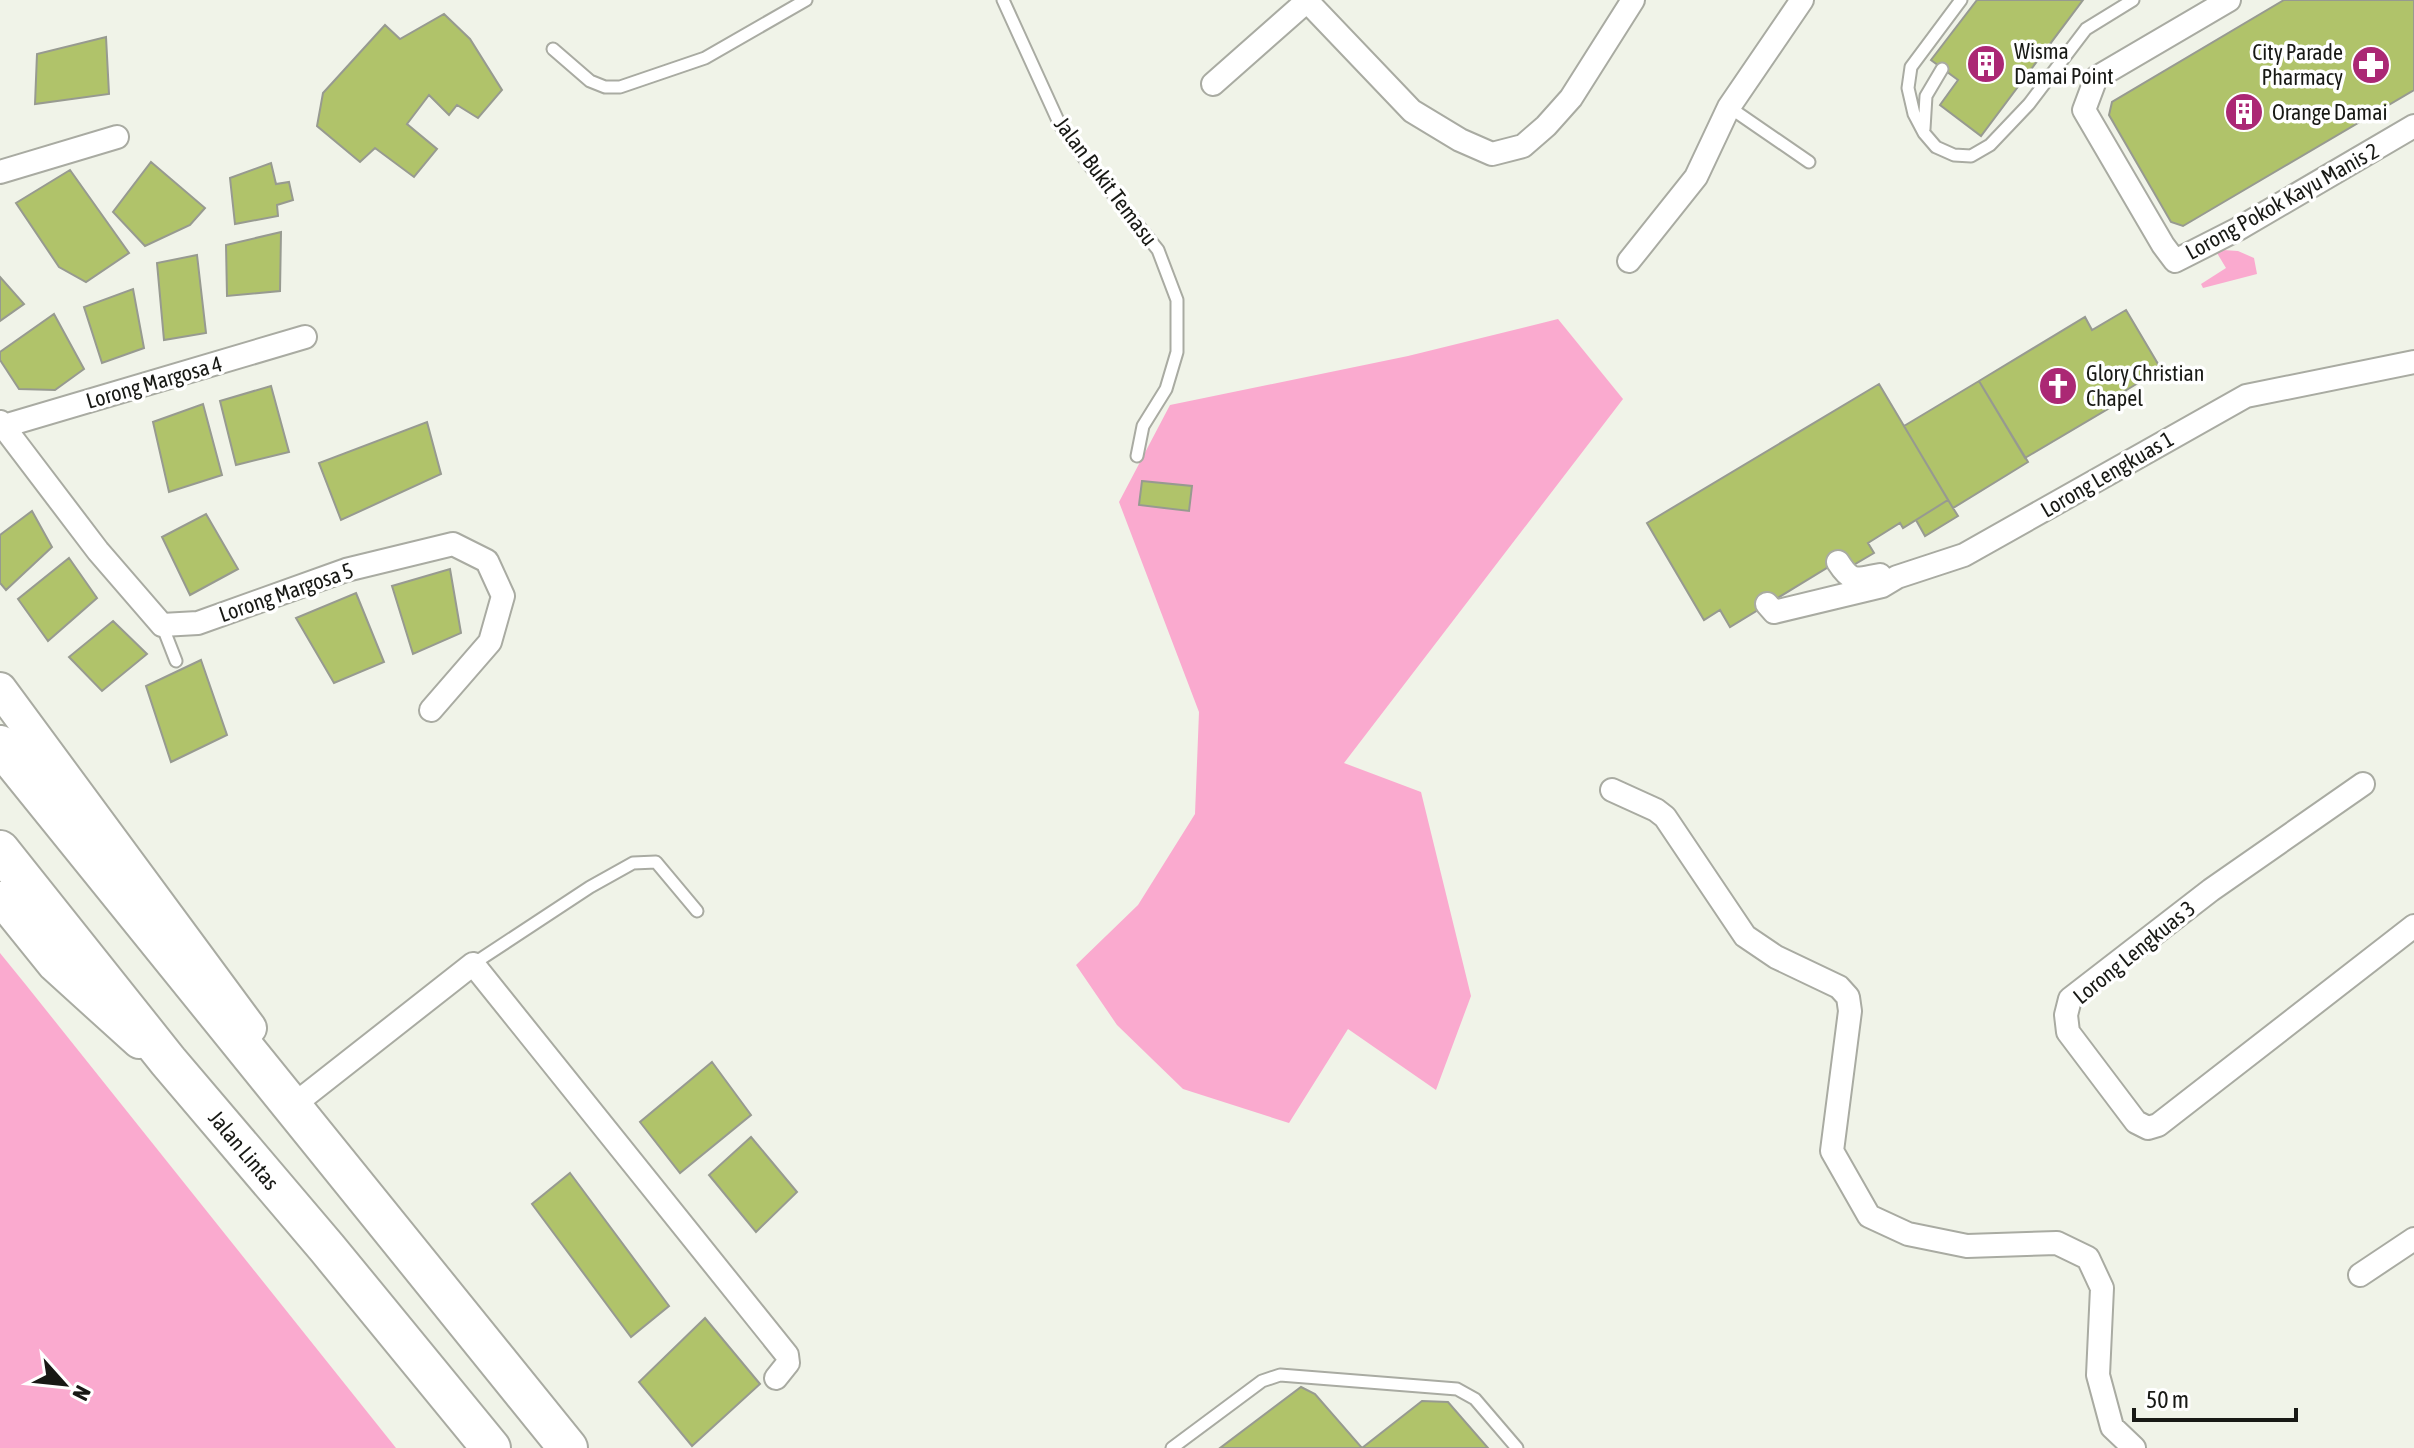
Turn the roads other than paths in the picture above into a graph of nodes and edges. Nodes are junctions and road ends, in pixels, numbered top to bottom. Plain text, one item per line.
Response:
1 (806, 0) edge
2 (1003, 0) edge
3 (1802, 0) edge
4 (1961, 0) edge
5 (2133, 0) edge
6 (2229, 0) edge
7 (1307, 1) edge
8 (1626, 3) edge
9 (553, 49) dead end
10 (1942, 69) dead end
11 (1213, 84) dead end
12 (1729, 107) junction
13 (2414, 126) edge
14 (1924, 133) junction
15 (117, 137) dead end
16 (1809, 162) dead end
17 (0, 172) edge
18 (1629, 261) dead end
19 (305, 337) dead end
20 (2410, 369) edge
21 (2, 424) edge
22 (1137, 456) dead end
23 (1838, 562) dead end
24 (1897, 577) junction
25 (1767, 604) dead end
26 (162, 625) junction
27 (176, 661) dead end
28 (0, 689) edge
29 (431, 710) dead end
30 (0, 745) edge
31 (2363, 784) dead end
32 (1612, 790) dead end
33 (0, 850) edge
34 (0, 898) edge
35 (697, 911) dead end
36 (2414, 926) edge
37 (473, 964) junction
38 (168, 1061) junction
39 (286, 1102) junction
40 (2414, 1239) edge
41 (2360, 1275) dead end
42 (776, 1378) dead end
43 (491, 1448) edge
44 (568, 1448) edge
45 (1172, 1448) edge
46 (1517, 1448) edge
47 (2134, 1448) edge

1 - 9 lane
2 - 22 lane, Jalan Bukit Temasu
3 - 12 street
4 - 14 lane
5 - 14 lane
6 - 13 street, Lorong Pokok Kayu Manis 2
7 - 8 street
7 - 11 street
10 - 14 lane
12 - 16 lane
12 - 18 street
15 - 17 street
19 - 21 street, Lorong Margosa 4
20 - 24 street, Lorong Lengkuas 1
21 - 26 street
23 - 24 street, Lorong Lengkuas 1
24 - 25 street, Lorong Lengkuas 1
26 - 27 lane
26 - 29 street, Lorong Margosa 5
28 - 39 main road
30 - 39 highway
31 - 36 street, Lorong Lengkuas 3
32 - 47 street
33 - 38 highway, Jalan Lintas
34 - 38 main road
35 - 37 lane
37 - 39 street
37 - 42 street
38 - 43 highway, Jalan Lintas
39 - 44 highway
40 - 41 street
45 - 46 lane

